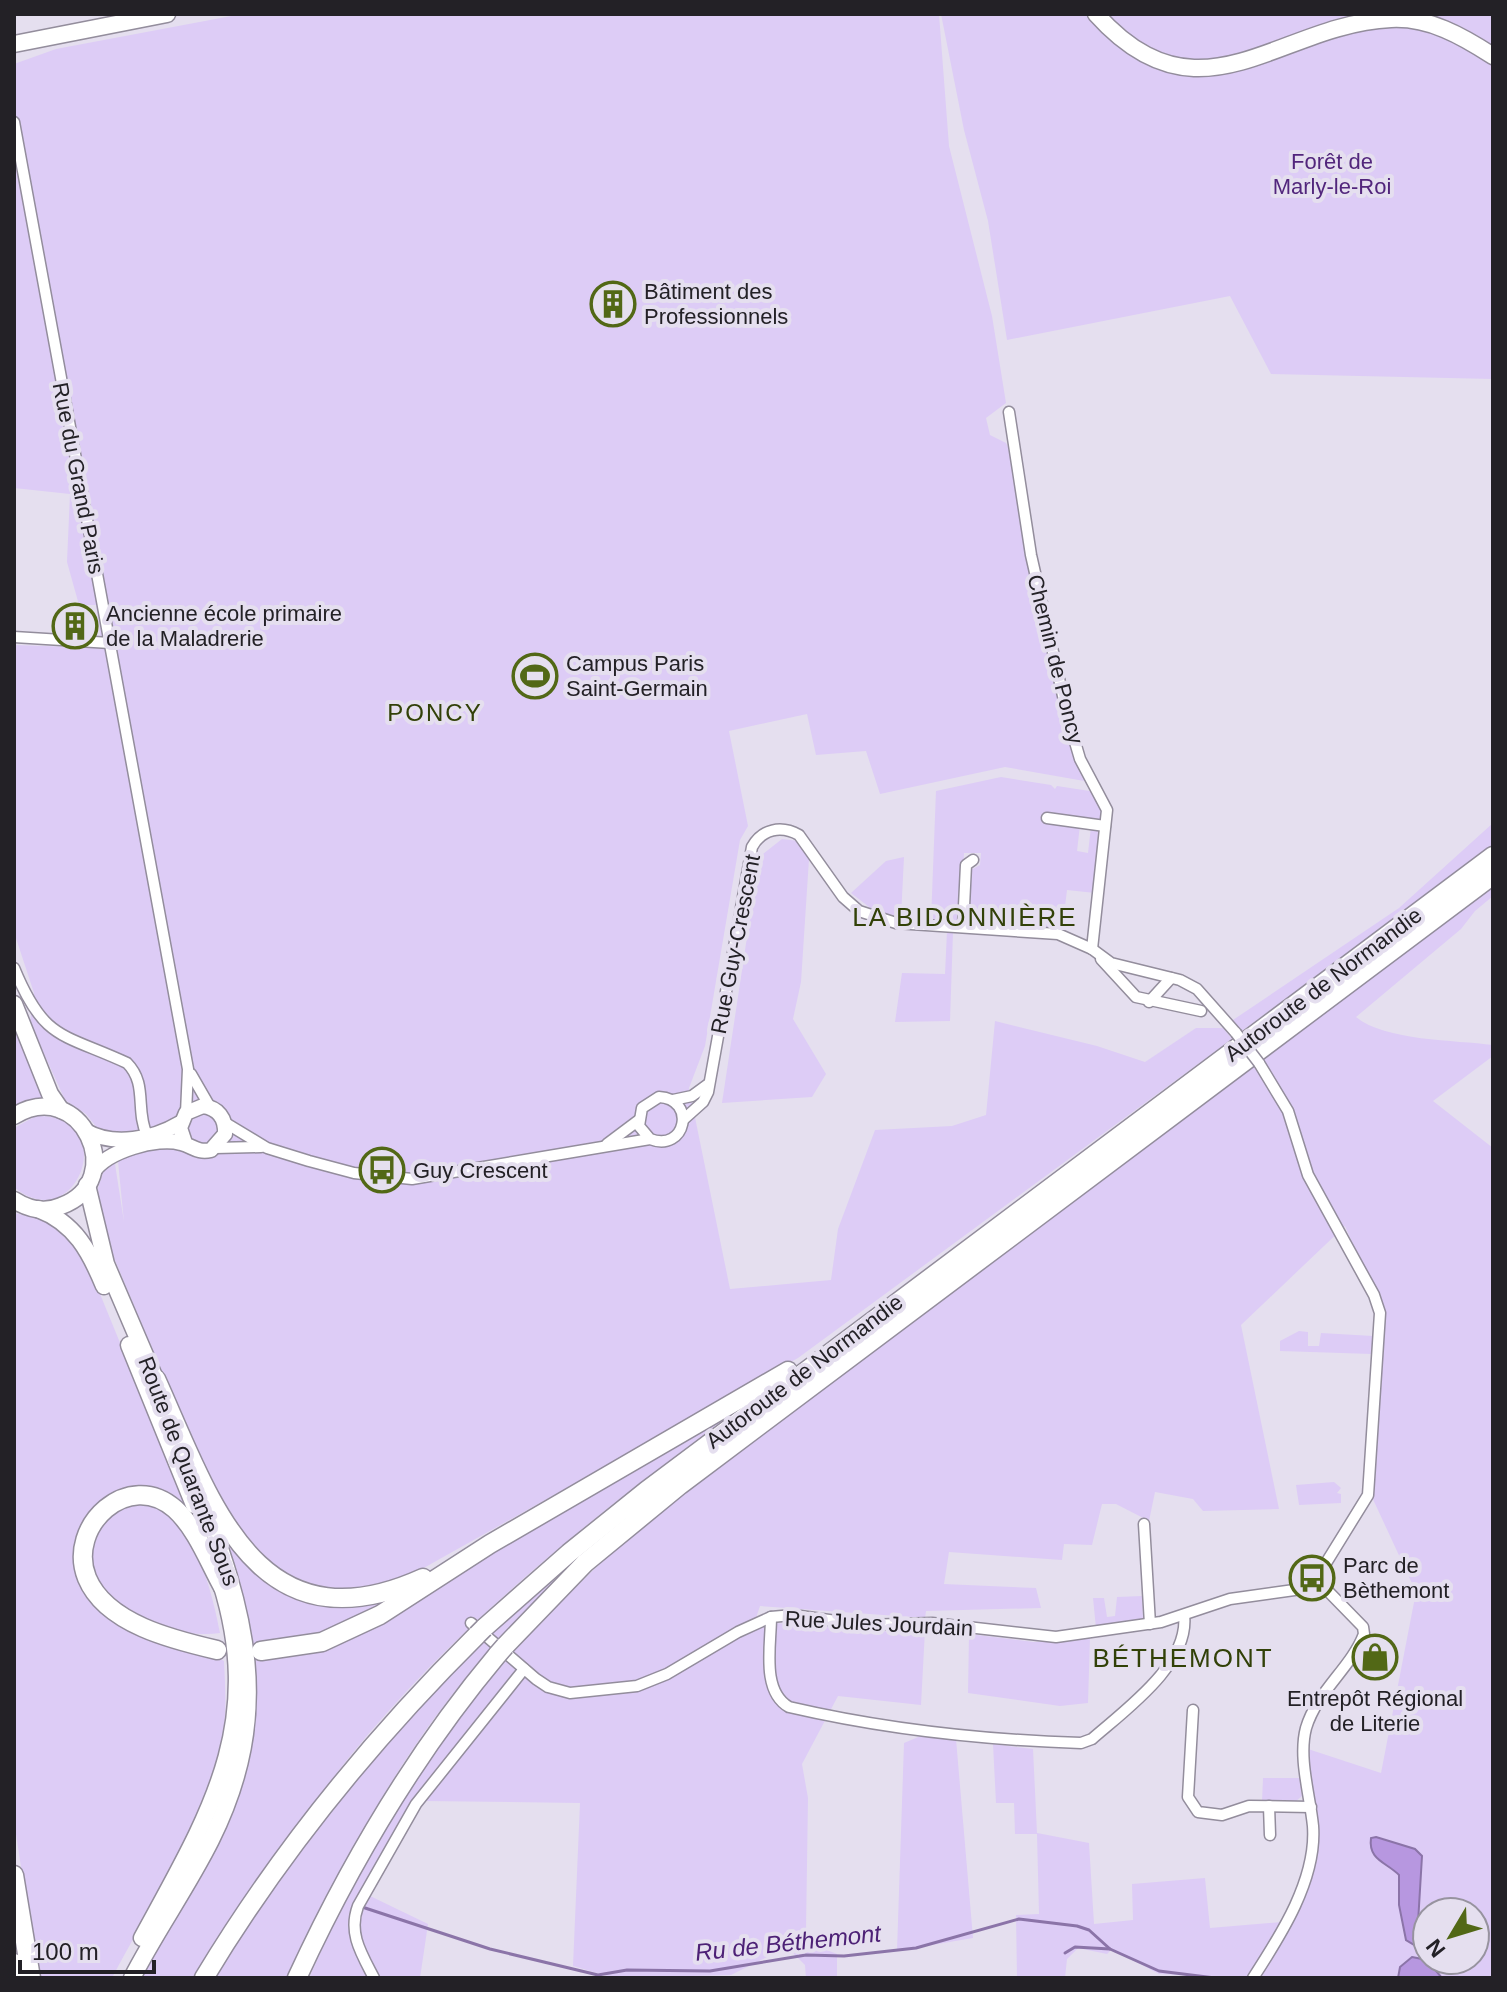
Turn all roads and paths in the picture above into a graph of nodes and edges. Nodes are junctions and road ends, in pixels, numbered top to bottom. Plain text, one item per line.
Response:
1 (167, 14) edge
2 (1096, 14) edge
3 (14, 44) edge
4 (1493, 56) edge
5 (14, 122) edge
6 (1009, 412) dead end
7 (14, 637) edge
8 (110, 643) junction
9 (1047, 818) dead end
10 (1105, 826) junction
11 (1493, 856) edge
12 (973, 860) dead end
13 (1493, 875) edge
14 (963, 927) junction
15 (1095, 951) junction
16 (14, 968) edge
17 (1171, 978) junction
18 (1149, 1002) junction
19 (14, 1004) edge
20 (1201, 1011) dead end
21 (188, 1069) junction
22 (707, 1085) junction
23 (673, 1100) junction
24 (210, 1107) junction
25 (61, 1110) junction
26 (14, 1116) edge
27 (183, 1118) junction
28 (684, 1119) junction
29 (639, 1120) junction
30 (224, 1122) junction
31 (86, 1131) junction
32 (147, 1135) junction
33 (650, 1139) junction
34 (185, 1143) junction
35 (601, 1147) junction
36 (215, 1148) junction
37 (267, 1148) junction
38 (90, 1178) junction
39 (15, 1202) edge
40 (38, 1209) junction
41 (857, 1330) junction
42 (156, 1379) junction
43 (1144, 1524) dead end
44 (490, 1544) junction
45 (1323, 1586) junction
46 (223, 1587) junction
47 (1184, 1615) junction
48 (771, 1617) junction
49 (1150, 1624) junction
50 (478, 1629) junction
51 (217, 1650) dead end
52 (261, 1651) dead end
53 (524, 1669) junction
54 (1193, 1710) dead end
55 (1269, 1806) junction
56 (1311, 1807) junction
57 (1270, 1835) dead end
58 (14, 1875) edge
59 (14, 1963) edge
60 (16, 1978) edge
61 (31, 1978) edge
62 (121, 1978) edge
63 (132, 1978) edge
64 (204, 1978) edge
65 (297, 1978) edge
66 (374, 1978) edge
67 (1253, 1978) edge

1 - 3 main road
2 - 4 main road
5 - 8 street, Rue du Grand Paris
6 - 10 street, Chemin de Poncy
7 - 8 street
8 - 21 street, Rue du Grand Paris
9 - 10 street
10 - 15 street, Chemin de Poncy
11 - 41 highway, Autoroute de Normandie
12 - 14 street
13 - 65 highway, Autoroute de Normandie
14 - 15 street
14 - 22 street, Rue Guy-Crescent
15 - 17 street
15 - 18 street
16 - 32 street
17 - 18 street
17 - 45 street, bridge
18 - 20 street
19 - 25 main road
21 - 24 street, Rue du Grand Paris
21 - 27 street, Rue du Grand Paris
22 - 23 street, Rue Guy-Crescent
22 - 28 street, Rue Guy-Crescent
23 - 28 street
23 - 29 street, Rue Guy-Crescent
24 - 27 street
24 - 30 street
25 - 26 main road
25 - 31 main road
27 - 32 street
27 - 34 street
28 - 33 street, Rue Guy-Crescent
29 - 33 street
29 - 35 street, Rue Guy-Crescent
30 - 36 street
30 - 37 street, Rue Guy-Crescent
31 - 32 street
31 - 38 main road, Route de Quarante Sous
33 - 35 street, Rue Guy-Crescent
34 - 36 street
34 - 38 street
35 - 37 street, Rue Guy-Crescent
36 - 37 street, Rue Guy-Crescent
38 - 40 main road
38 - 42 main road, Route de Quarante Sous
39 - 40 main road, Route de Quarante Sous
40 - 46 main road, Route de Quarante Sous
41 - 44 highway
41 - 50 highway, Autoroute de Normandie
42 - 44 highway
42 - 63 main road, Route de Quarante Sous
43 - 49 street
44 - 52 highway
45 - 47 street, Rue Jules Jourdain
45 - 56 street
46 - 51 highway
46 - 62 main road, Route de Quarante Sous
47 - 48 street
47 - 49 street, Rue Jules Jourdain
48 - 49 street, Rue Jules Jourdain
48 - 53 street, Rue Jules Jourdain
50 - 53 street, Rue Jules Jourdain
50 - 64 highway, Autoroute de Normandie
53 - 66 street
54 - 55 street
55 - 56 street
55 - 57 street
56 - 67 street
58 - 61 highway
59 - 60 highway

